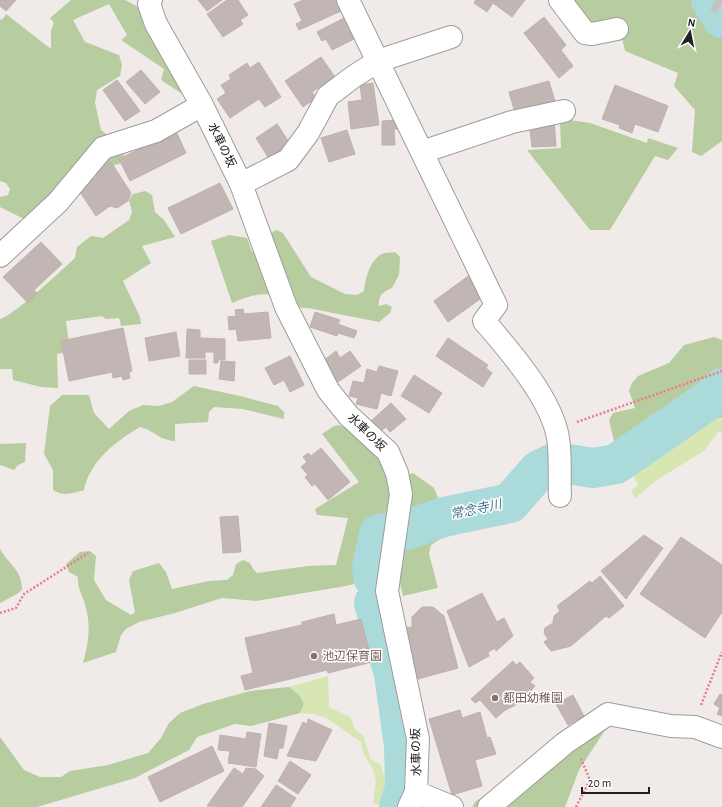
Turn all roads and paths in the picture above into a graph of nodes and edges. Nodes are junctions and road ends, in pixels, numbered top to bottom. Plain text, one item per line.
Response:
1 (151, 0) edge
2 (348, 0) edge
3 (560, 0) edge
4 (617, 30) dead end
5 (451, 37) dead end
6 (378, 61) junction
7 (202, 105) junction
8 (564, 111) dead end
9 (422, 152) junction
10 (241, 184) junction
11 (0, 256) edge
12 (722, 371) edge
13 (555, 429) junction
14 (560, 496) dead end
15 (88, 553) dead end
16 (0, 613) edge
17 (722, 652) edge
18 (695, 727) junction
19 (722, 737) edge
20 (573, 738) junction
21 (412, 799) edge
22 (452, 807) edge
23 (489, 807) edge
24 (576, 807) edge

1 - 7 street, 水車の坂
2 - 6 street
3 - 4 street
5 - 6 street
6 - 9 street
6 - 10 street
7 - 10 street, 水車の坂
7 - 11 street
8 - 9 street
9 - 13 street
10 - 21 street, 水車の坂
12 - 13 path
13 - 14 street
15 - 16 path
17 - 18 path
18 - 19 street
18 - 20 street
20 - 23 street
20 - 24 path
21 - 22 street

